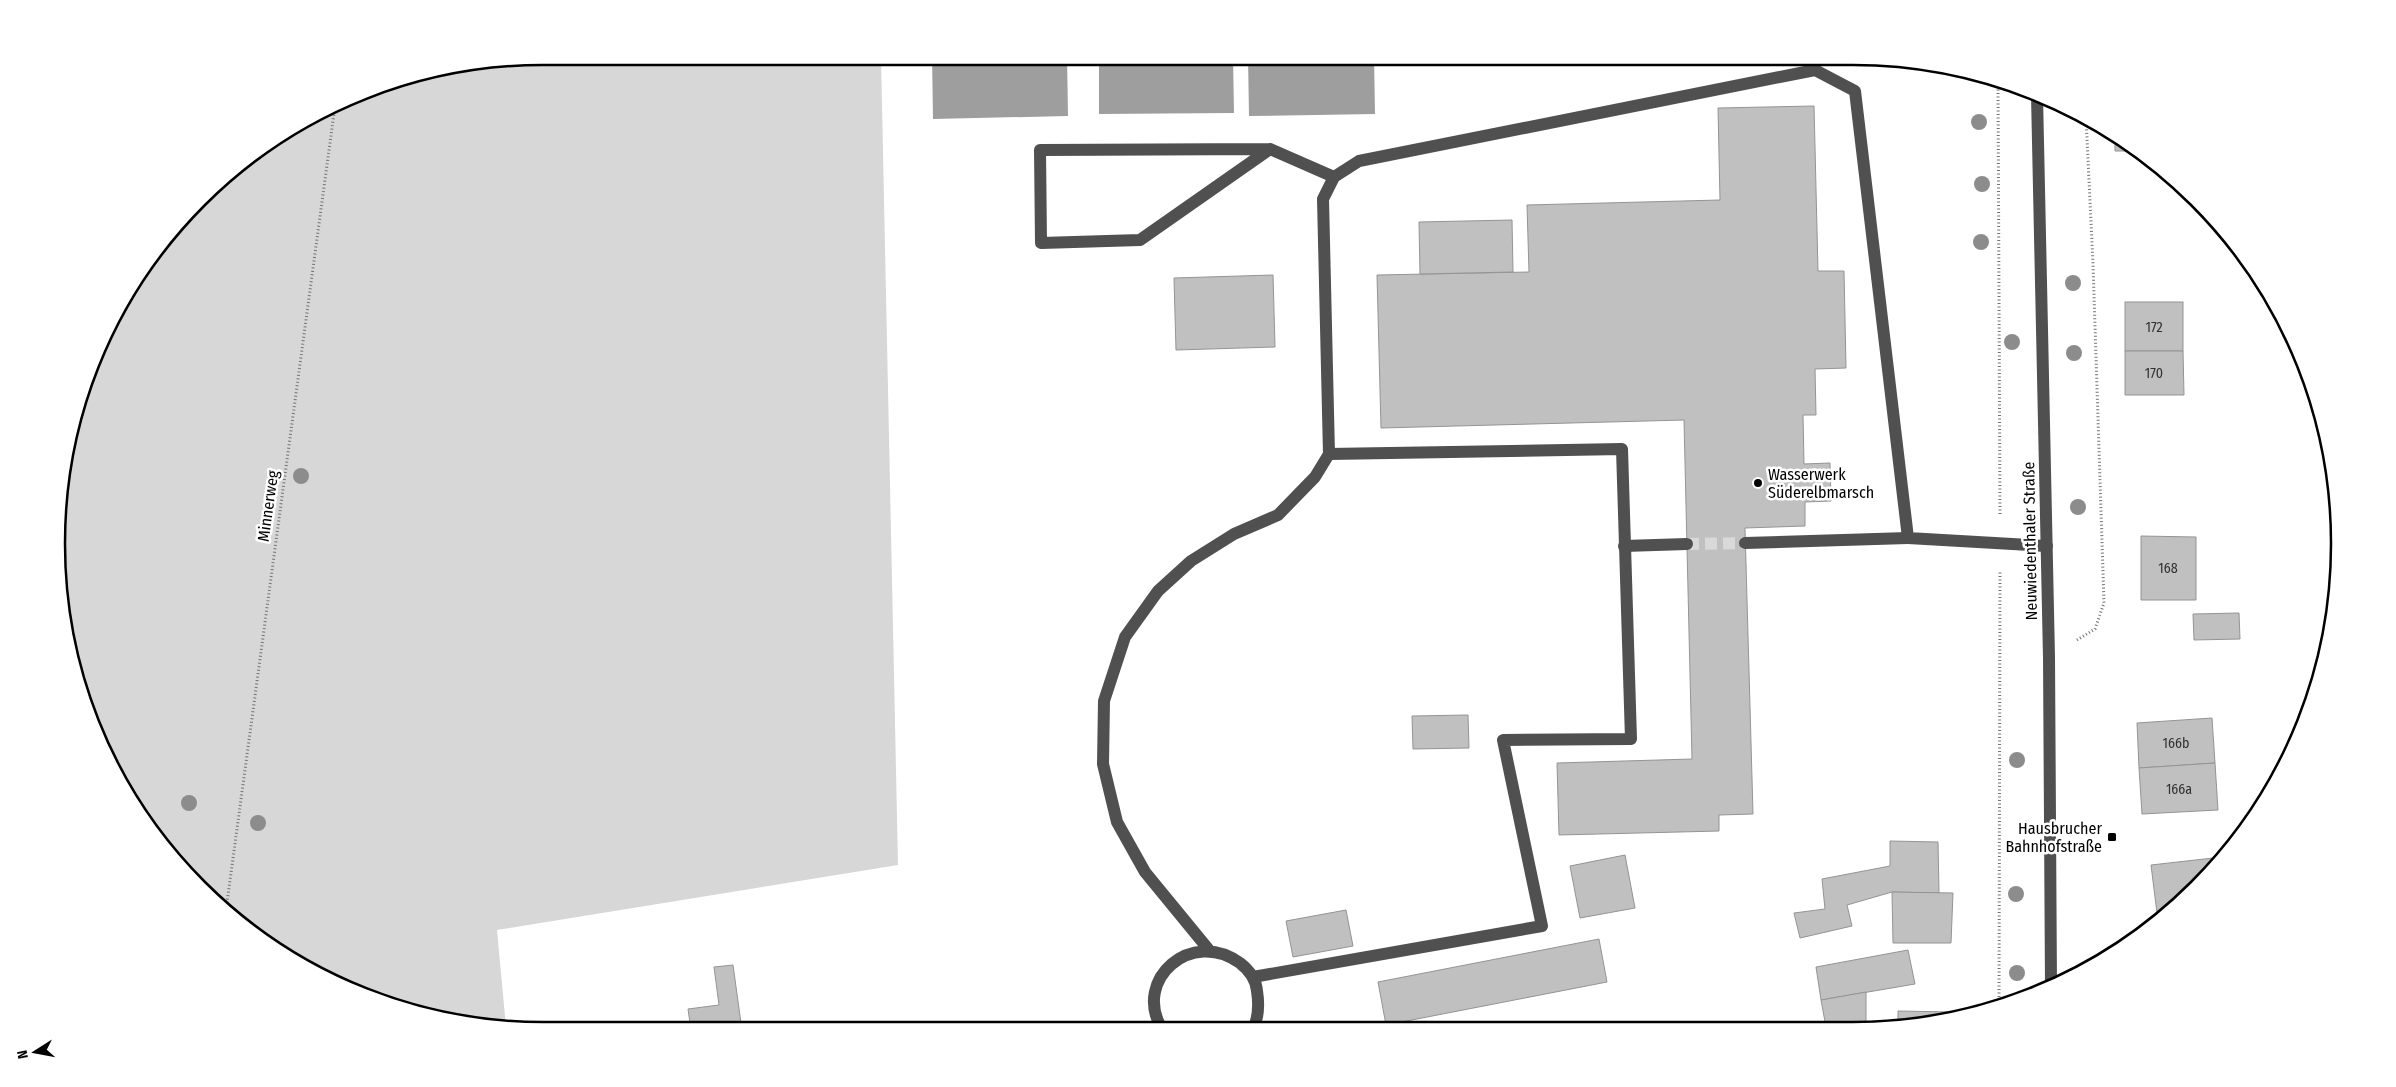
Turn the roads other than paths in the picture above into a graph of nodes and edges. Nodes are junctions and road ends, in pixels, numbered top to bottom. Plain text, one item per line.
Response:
1 (2037, 102) edge
2 (1270, 149) junction
3 (1334, 177) junction
4 (1329, 454) junction
5 (1908, 538) junction
6 (1745, 543) tunnel mouth
7 (1687, 544) tunnel mouth
8 (1624, 546) junction
9 (2047, 546) junction
10 (1210, 950) junction
11 (1253, 977) junction
12 (2051, 979) edge
13 (1158, 1022) edge
14 (1255, 1022) edge

1 - 9 street, Neuwiedenthaler Straße
2 - 2 street
2 - 3 street
3 - 4 street
3 - 5 street
4 - 8 street
4 - 10 street
5 - 6 street
5 - 9 street
7 - 8 street
8 - 11 street
9 - 12 street, Neuwiedenthaler Straße
10 - 11 street
10 - 13 street
11 - 14 street

